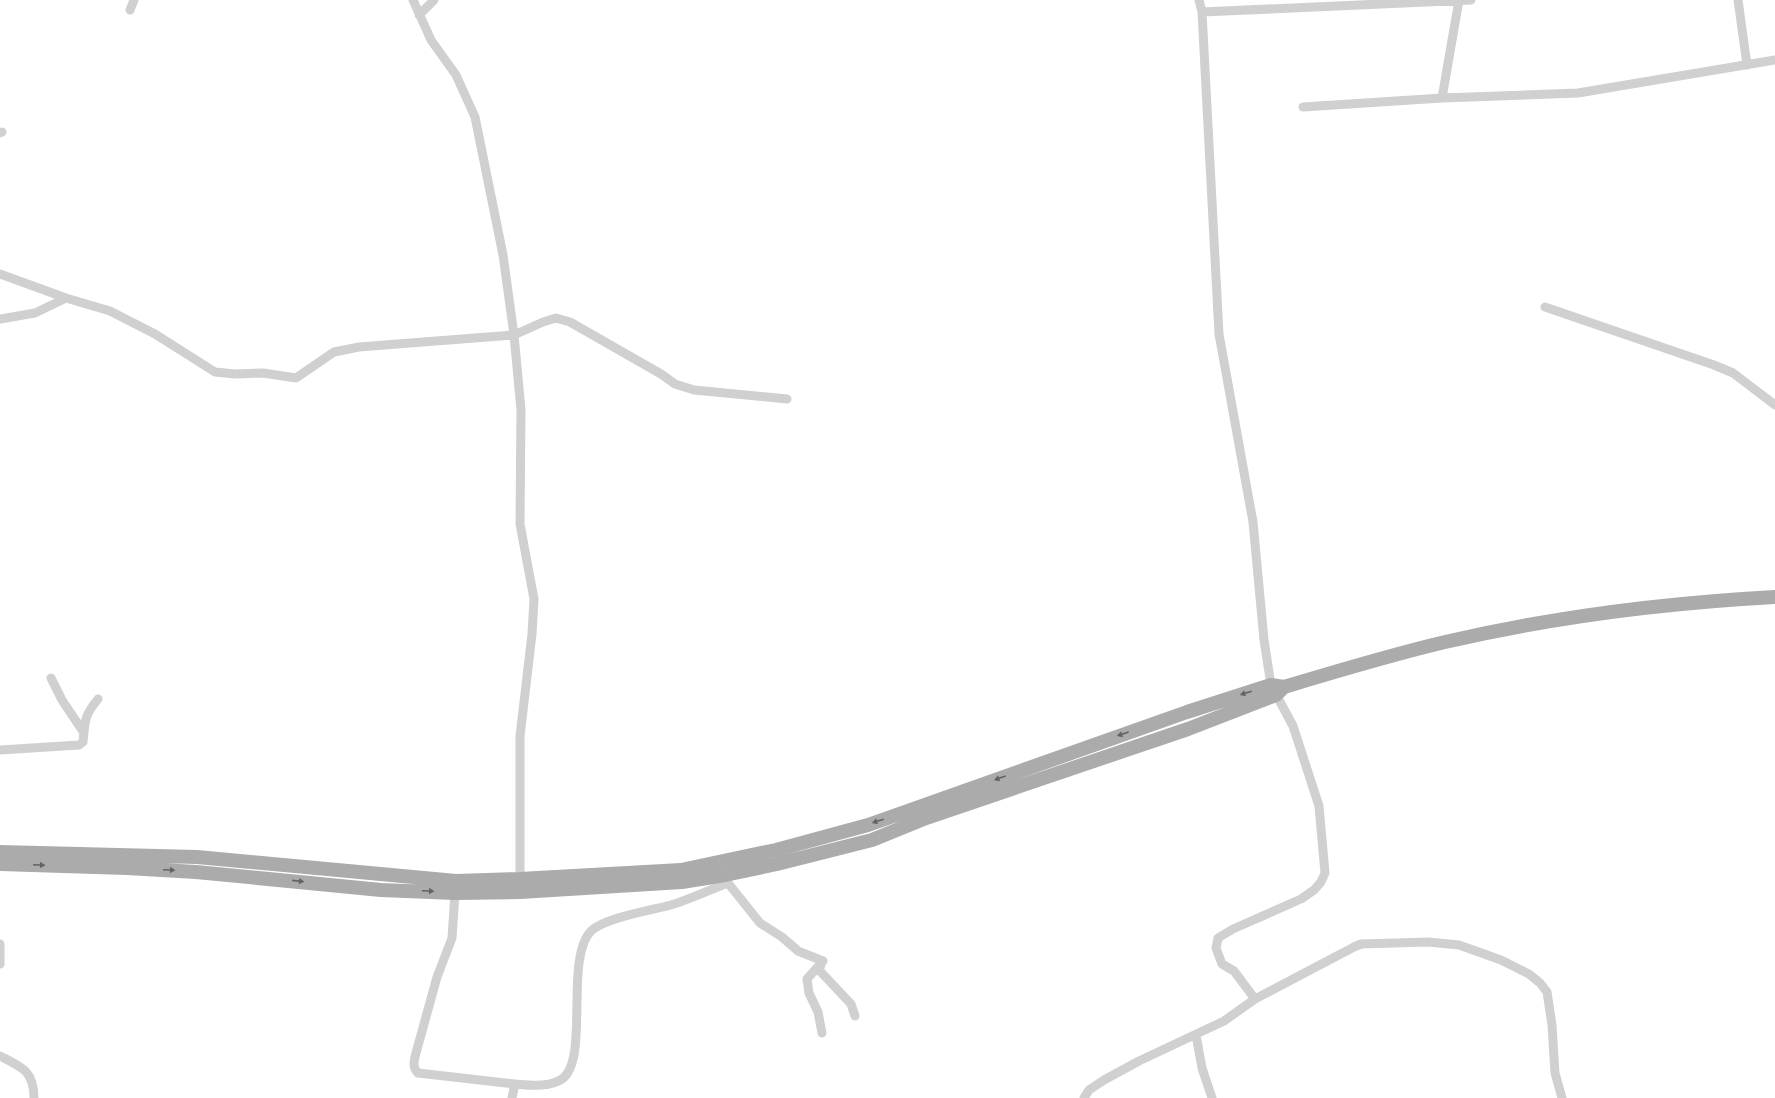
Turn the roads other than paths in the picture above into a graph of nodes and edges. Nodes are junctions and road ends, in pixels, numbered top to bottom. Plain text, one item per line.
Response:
1 (134, 0) edge
2 (413, 0) edge
3 (434, 0) edge
4 (1199, 0) edge
5 (1459, 0) edge
6 (1471, 0) edge
7 (1738, 0) edge
8 (130, 10) dead end
9 (1202, 12) junction
10 (419, 15) junction
11 (1775, 60) edge
12 (1746, 65) junction
13 (1442, 98) junction
14 (1303, 107) dead end
15 (0, 274) edge
16 (66, 298) junction
17 (1545, 307) dead end
18 (0, 320) edge
19 (514, 335) junction
20 (787, 398) dead end
21 (1775, 405) edge
22 (1775, 597) edge
23 (51, 678) dead end
24 (1277, 689) junction
25 (98, 699) dead end
26 (84, 733) junction
27 (0, 750) edge
28 (0, 852) edge
29 (0, 864) edge
30 (520, 879) junction
31 (727, 879) junction
32 (455, 893) junction
33 (0, 944) edge
34 (823, 961) junction
35 (0, 964) edge
36 (1255, 999) junction
37 (855, 1016) dead end
38 (822, 1033) dead end
39 (1196, 1035) junction
40 (0, 1056) edge
41 (515, 1084) junction
42 (34, 1098) edge
43 (512, 1098) edge
44 (1084, 1098) edge
45 (1212, 1098) edge
46 (1562, 1098) edge

1 - 8 street
2 - 10 street
3 - 10 street
4 - 9 street
5 - 6 street
5 - 9 street
5 - 13 street
7 - 12 street
9 - 24 street
10 - 19 street
11 - 12 street
12 - 13 street
13 - 14 street
15 - 16 street
16 - 18 street
16 - 19 street
17 - 21 street
19 - 20 street
19 - 30 street
22 - 24 main road
23 - 26 street
24 -> 30 main road
24 - 31 main road
24 - 36 street
25 - 26 street
26 - 27 street
28 - 30 main road
29 -> 32 main road
31 - 32 main road
31 - 34 street
31 - 41 street
32 - 41 street
33 - 35 street
34 - 37 street
34 - 38 street
36 - 39 street
36 - 46 street
39 - 44 street
39 - 45 street
40 - 42 street
41 - 43 street

